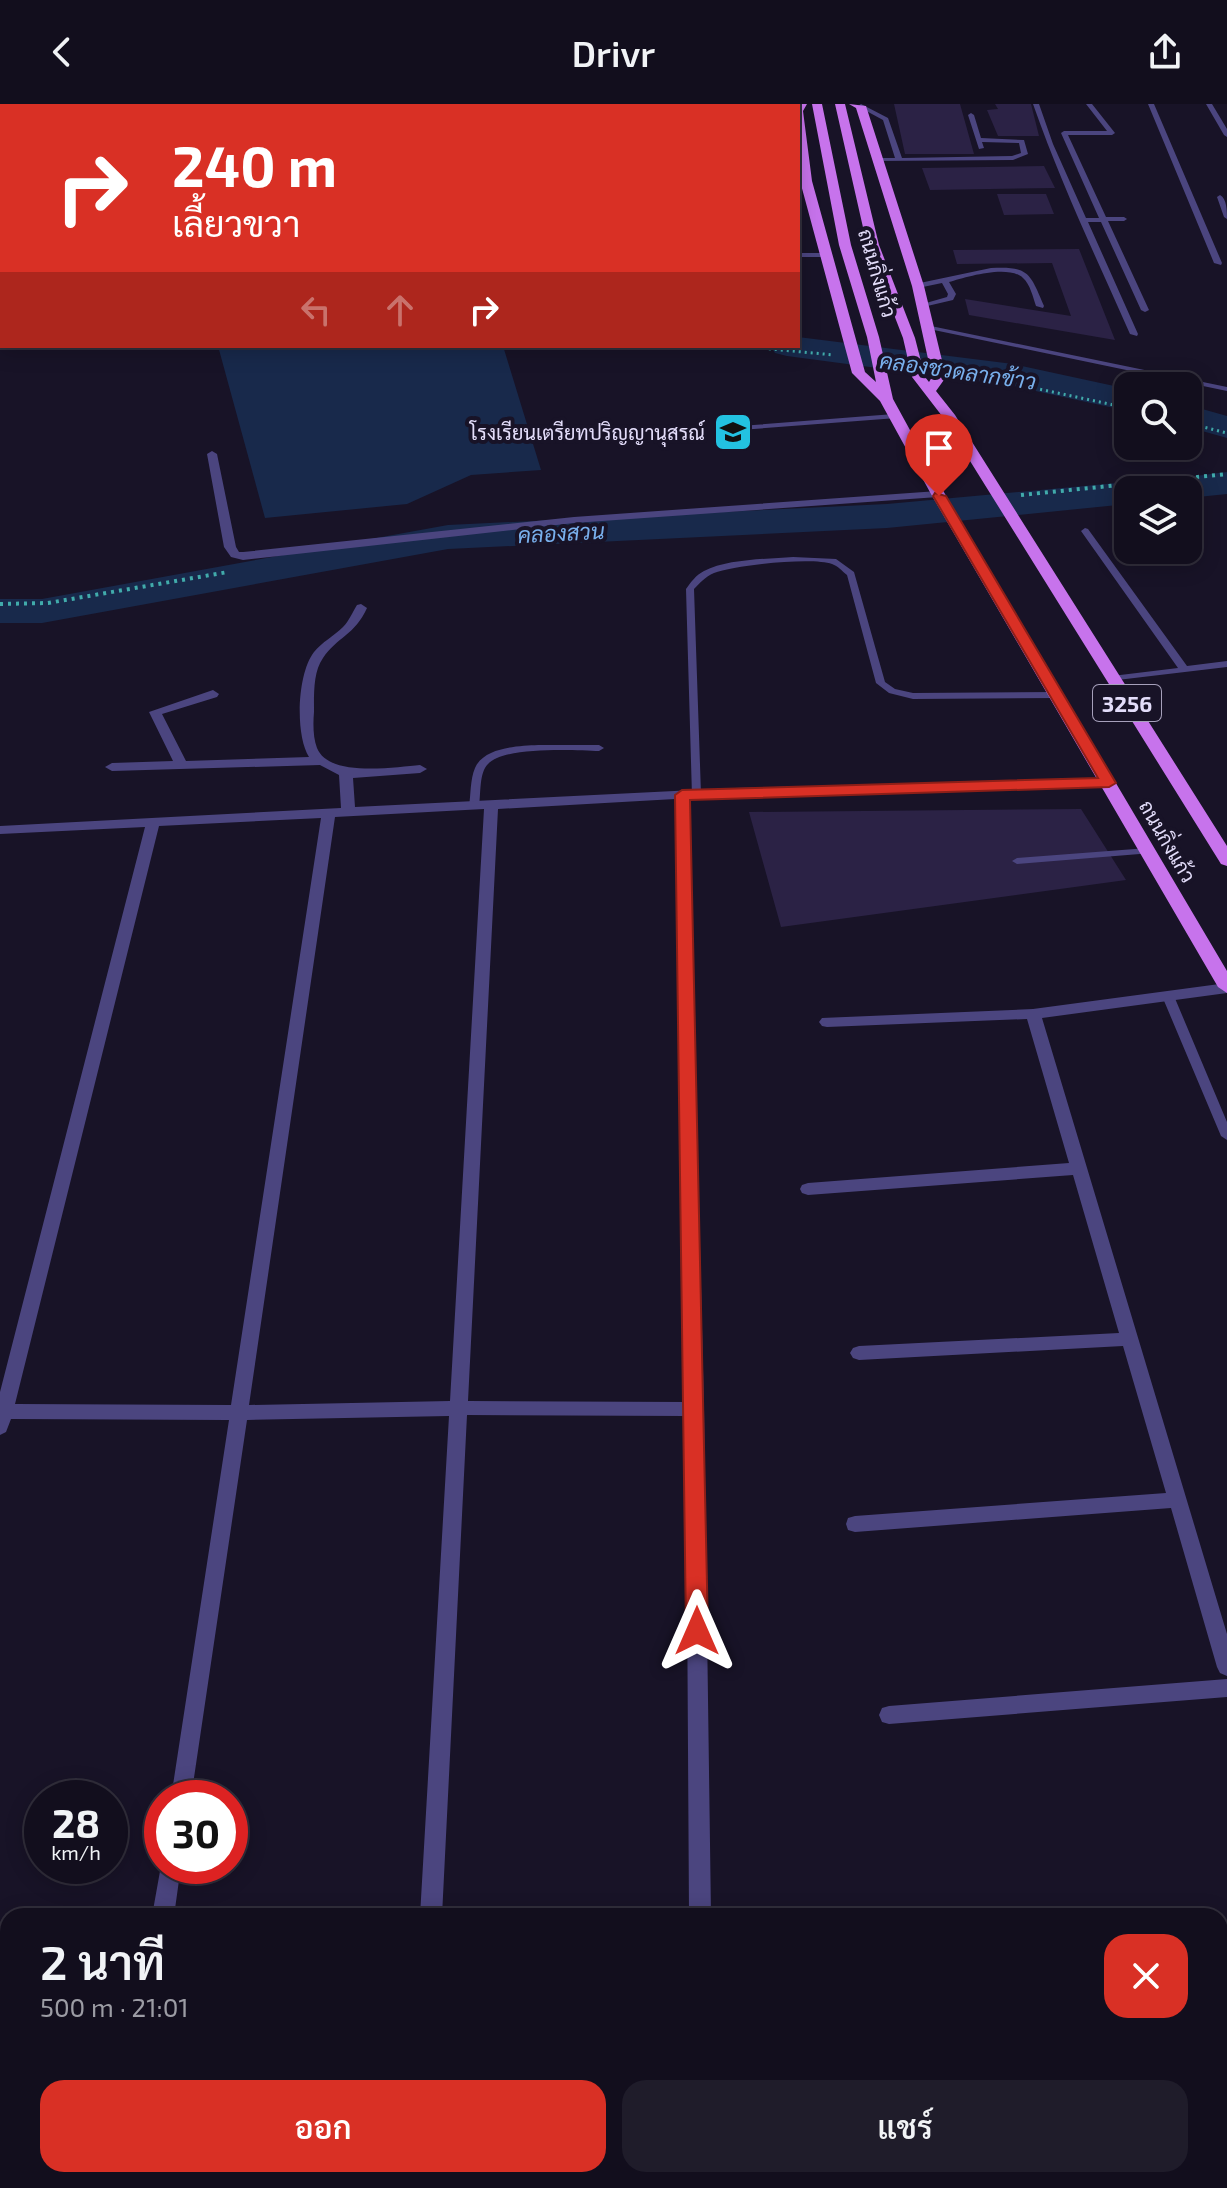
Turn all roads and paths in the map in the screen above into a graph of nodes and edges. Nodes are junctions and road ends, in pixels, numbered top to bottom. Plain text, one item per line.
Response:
1 (817, 104) edge
2 (840, 104) edge
3 (1036, 104) edge
4 (1089, 104) edge
5 (1151, 104) edge
6 (1209, 104) edge
7 (858, 105) edge
8 (971, 115) dead end
9 (800, 128) edge
10 (1227, 135) edge
11 (979, 140) junction
12 (984, 158) junction
13 (877, 160) junction
14 (899, 160) junction
15 (1220, 197) dead end
16 (1227, 217) edge
17 (1104, 219) junction
18 (1124, 219) dead end
19 (1082, 220) junction
20 (800, 255) edge
21 (828, 255) junction
22 (1218, 263) dead end
23 (946, 283) junction
24 (918, 286) junction
25 (923, 305) junction
26 (1040, 306) dead end
27 (1145, 310) dead end
28 (930, 334) junction
29 (1134, 334) dead end
30 (935, 383) junction
31 (1227, 389) edge
32 (886, 399) junction
33 (894, 416) junction
34 (1202, 427) edge
35 (740, 428) dead end
36 (1227, 433) edge
37 (212, 454) dead end
38 (938, 495) junction
39 (1085, 531) dead end
40 (361, 608) dead end
41 (1227, 664) edge
42 (1184, 669) junction
43 (1112, 679) junction
44 (213, 694) dead end
45 (1058, 695) junction
46 (599, 748) dead end
47 (324, 761) junction
48 (181, 765) junction
49 (112, 767) dead end
50 (420, 769) dead end
51 (346, 774) junction
52 (1109, 783) junction
53 (689, 795) junction
54 (482, 805) junction
55 (348, 812) junction
56 (329, 813) junction
57 (153, 822) junction
58 (0, 830) edge
59 (1148, 851) junction
60 (1227, 860) edge
61 (1017, 861) dead end
62 (1227, 987) edge
63 (1168, 996) junction
64 (1033, 1014) junction
65 (827, 1022) dead end
66 (1227, 1136) edge
67 (1079, 1168) junction
68 (808, 1189) dead end
69 (1130, 1339) junction
70 (859, 1353) dead end
71 (458, 1408) junction
72 (695, 1409) junction
73 (238, 1413) junction
74 (1, 1416) edge
75 (1177, 1500) junction
76 (855, 1524) dead end
77 (1227, 1667) edge
78 (1227, 1688) edge
79 (889, 1715) dead end
80 (184, 1780) edge
81 (167, 1884) edge
82 (164, 1908) edge
83 (431, 1908) edge
84 (700, 1908) edge

1 - 32 main road, ถนนกิ่งแก้ว / 3256
2 - 30 main road, ถนนกิ่งแก้ว / 3256
3 - 19 lane
4 - 17 lane
5 - 22 lane
6 - 10 lane
7 - 13 main road
7 - 14 lane
8 - 11 lane
9 - 21 main road
11 - 12 lane
11 - 12 lane
12 - 14 lane
13 - 14 lane
13 - 24 main road
15 - 16 lane
17 - 18 lane
17 - 19 lane
17 - 27 lane
19 - 29 lane
20 - 21 lane
21 - 32 main road
23 - 24 lane
23 - 25 lane
23 - 26 lane
24 - 25 main road
25 - 28 main road
28 - 30 main road
28 - 31 lane
30 - 43 main road, ถนนกิ่งแก้ว / 3256
32 - 33 main road, ถนนกิ่งแก้ว / 3256
33 - 35 lane
33 - 38 main road, ถนนกิ่งแก้ว / 3256
34 - 36 path
37 - 38 street
38 - 45 main road, ถนนกิ่งแก้ว / 3256
39 - 42 lane
40 - 47 street
41 - 42 lane
42 - 43 lane
43 - 60 main road, ถนนกิ่งแก้ว / 3256
44 - 48 street
45 - 52 main road, ถนนกิ่งแก้ว / 3256
45 - 53 lane
46 - 54 lane
47 - 48 street
47 - 51 street
48 - 49 street
50 - 51 street
51 - 55 street
52 - 53 street
52 - 59 main road, ถนนกิ่งแก้ว / 3256
53 - 54 street
53 - 72 street
54 - 55 street
54 - 71 street
55 - 56 street
56 - 57 street
56 - 73 street
57 - 58 street
57 - 74 street
59 - 61 lane
59 - 62 main road, ถนนกิ่งแก้ว / 3256
62 - 63 street
63 - 64 street
63 - 66 lane
64 - 65 street
64 - 67 street
67 - 68 street
67 - 69 street
69 - 70 street
69 - 75 street
71 - 72 street
71 - 73 street
71 - 83 street
72 - 84 street
73 - 74 street
73 - 80 street
75 - 76 street
75 - 77 street
78 - 79 street
81 - 82 street

